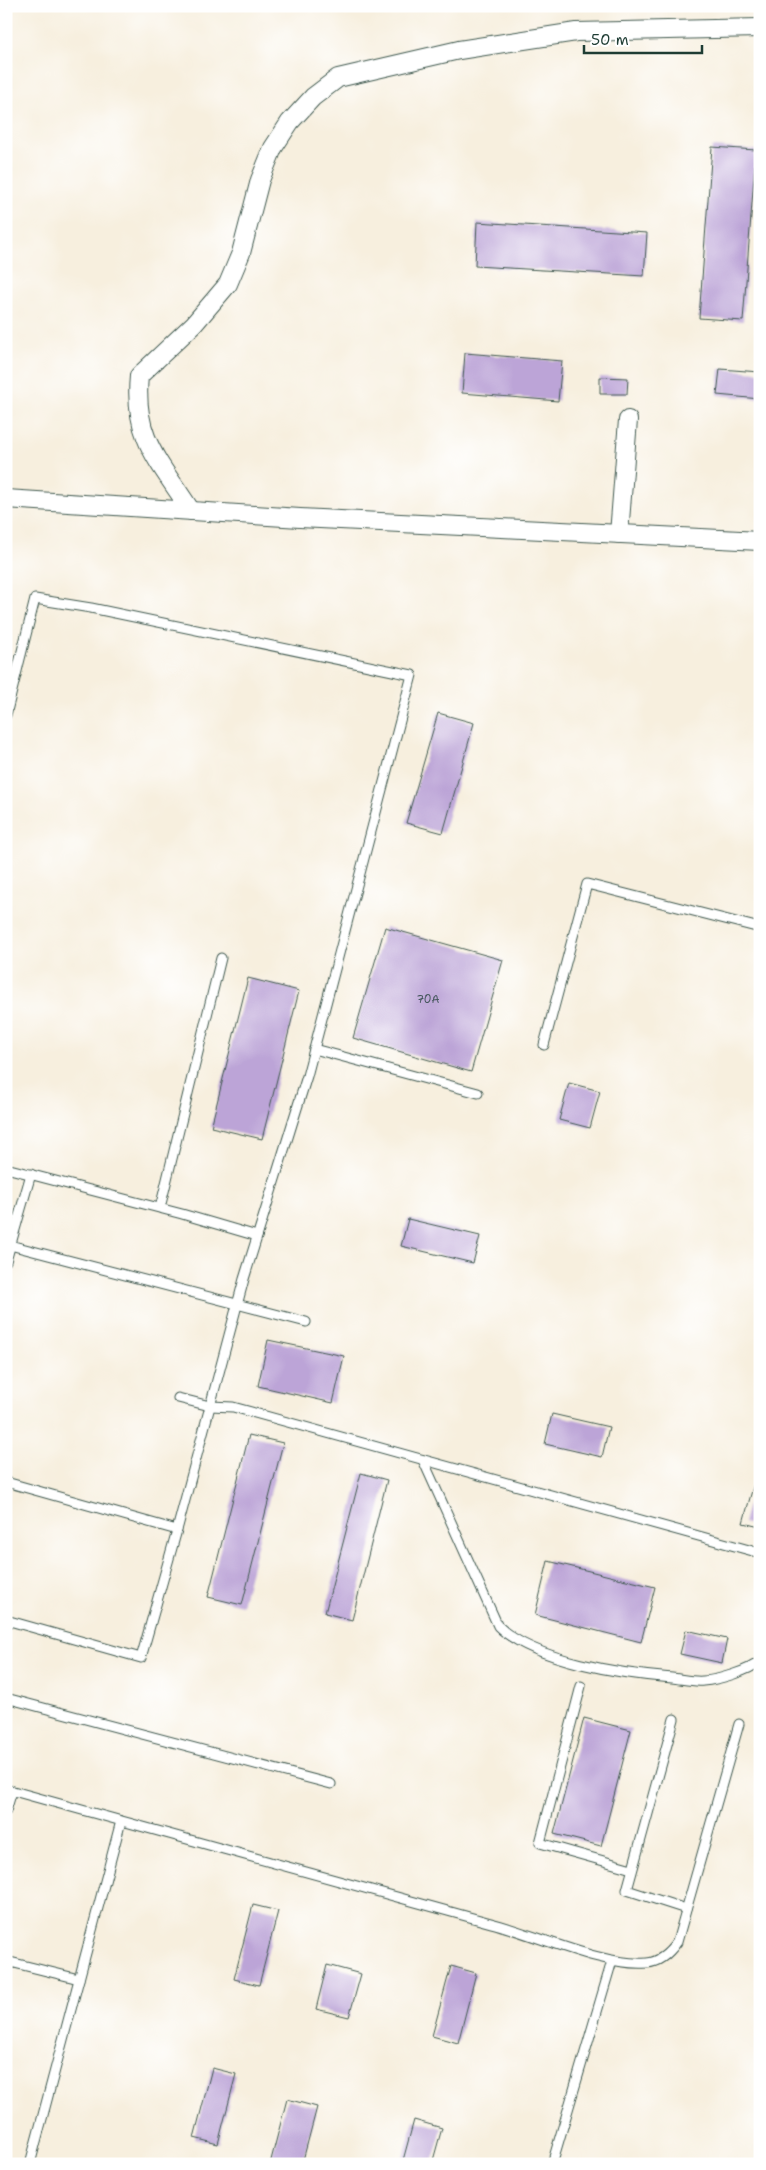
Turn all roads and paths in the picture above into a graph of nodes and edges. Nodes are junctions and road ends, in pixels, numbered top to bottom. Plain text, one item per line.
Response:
1 (760, 28) edge
2 (628, 420) dead end
3 (6, 499) edge
4 (192, 511) junction
5 (619, 534) junction
6 (760, 541) edge
7 (6, 715) edge
8 (760, 928) edge
9 (221, 958) dead end
10 (544, 1045) dead end
11 (314, 1049) junction
12 (478, 1093) dead end
13 (6, 1168) edge
14 (30, 1174) junction
15 (160, 1208) junction
16 (258, 1236) junction
17 (8, 1245) edge
18 (6, 1261) edge
19 (237, 1306) junction
20 (306, 1322) dead end
21 (178, 1398) dead end
22 (210, 1406) junction
23 (423, 1460) junction
24 (6, 1482) edge
25 (177, 1530) junction
26 (760, 1553) edge
27 (6, 1620) edge
28 (760, 1661) edge
29 (581, 1686) dead end
30 (6, 1698) edge
31 (674, 1719) dead end
32 (739, 1724) dead end
33 (330, 1784) dead end
34 (9, 1790) edge
35 (6, 1811) edge
36 (121, 1821) junction
37 (632, 1869) junction
38 (686, 1910) junction
39 (6, 1961) edge
40 (612, 1961) junction
41 (79, 1979) junction
42 (30, 2164) edge
43 (552, 2164) edge

1 - 4 street
2 - 5 street
3 - 4 street
4 - 5 street
5 - 6 street
7 - 11 lane
8 - 10 lane
9 - 15 lane
11 - 12 lane
11 - 16 lane
13 - 14 lane
14 - 15 lane
14 - 17 lane
15 - 16 lane
16 - 19 lane
17 - 18 lane
17 - 19 lane
19 - 20 lane
19 - 22 lane
21 - 22 lane
22 - 23 lane
22 - 25 lane
23 - 26 lane
23 - 28 lane
24 - 25 lane
25 - 27 lane
29 - 37 lane
30 - 33 lane
31 - 37 lane
32 - 38 lane
34 - 35 lane
34 - 36 lane
36 - 40 lane
36 - 41 lane
37 - 38 lane
38 - 40 lane
39 - 41 lane
40 - 43 lane
41 - 42 lane

